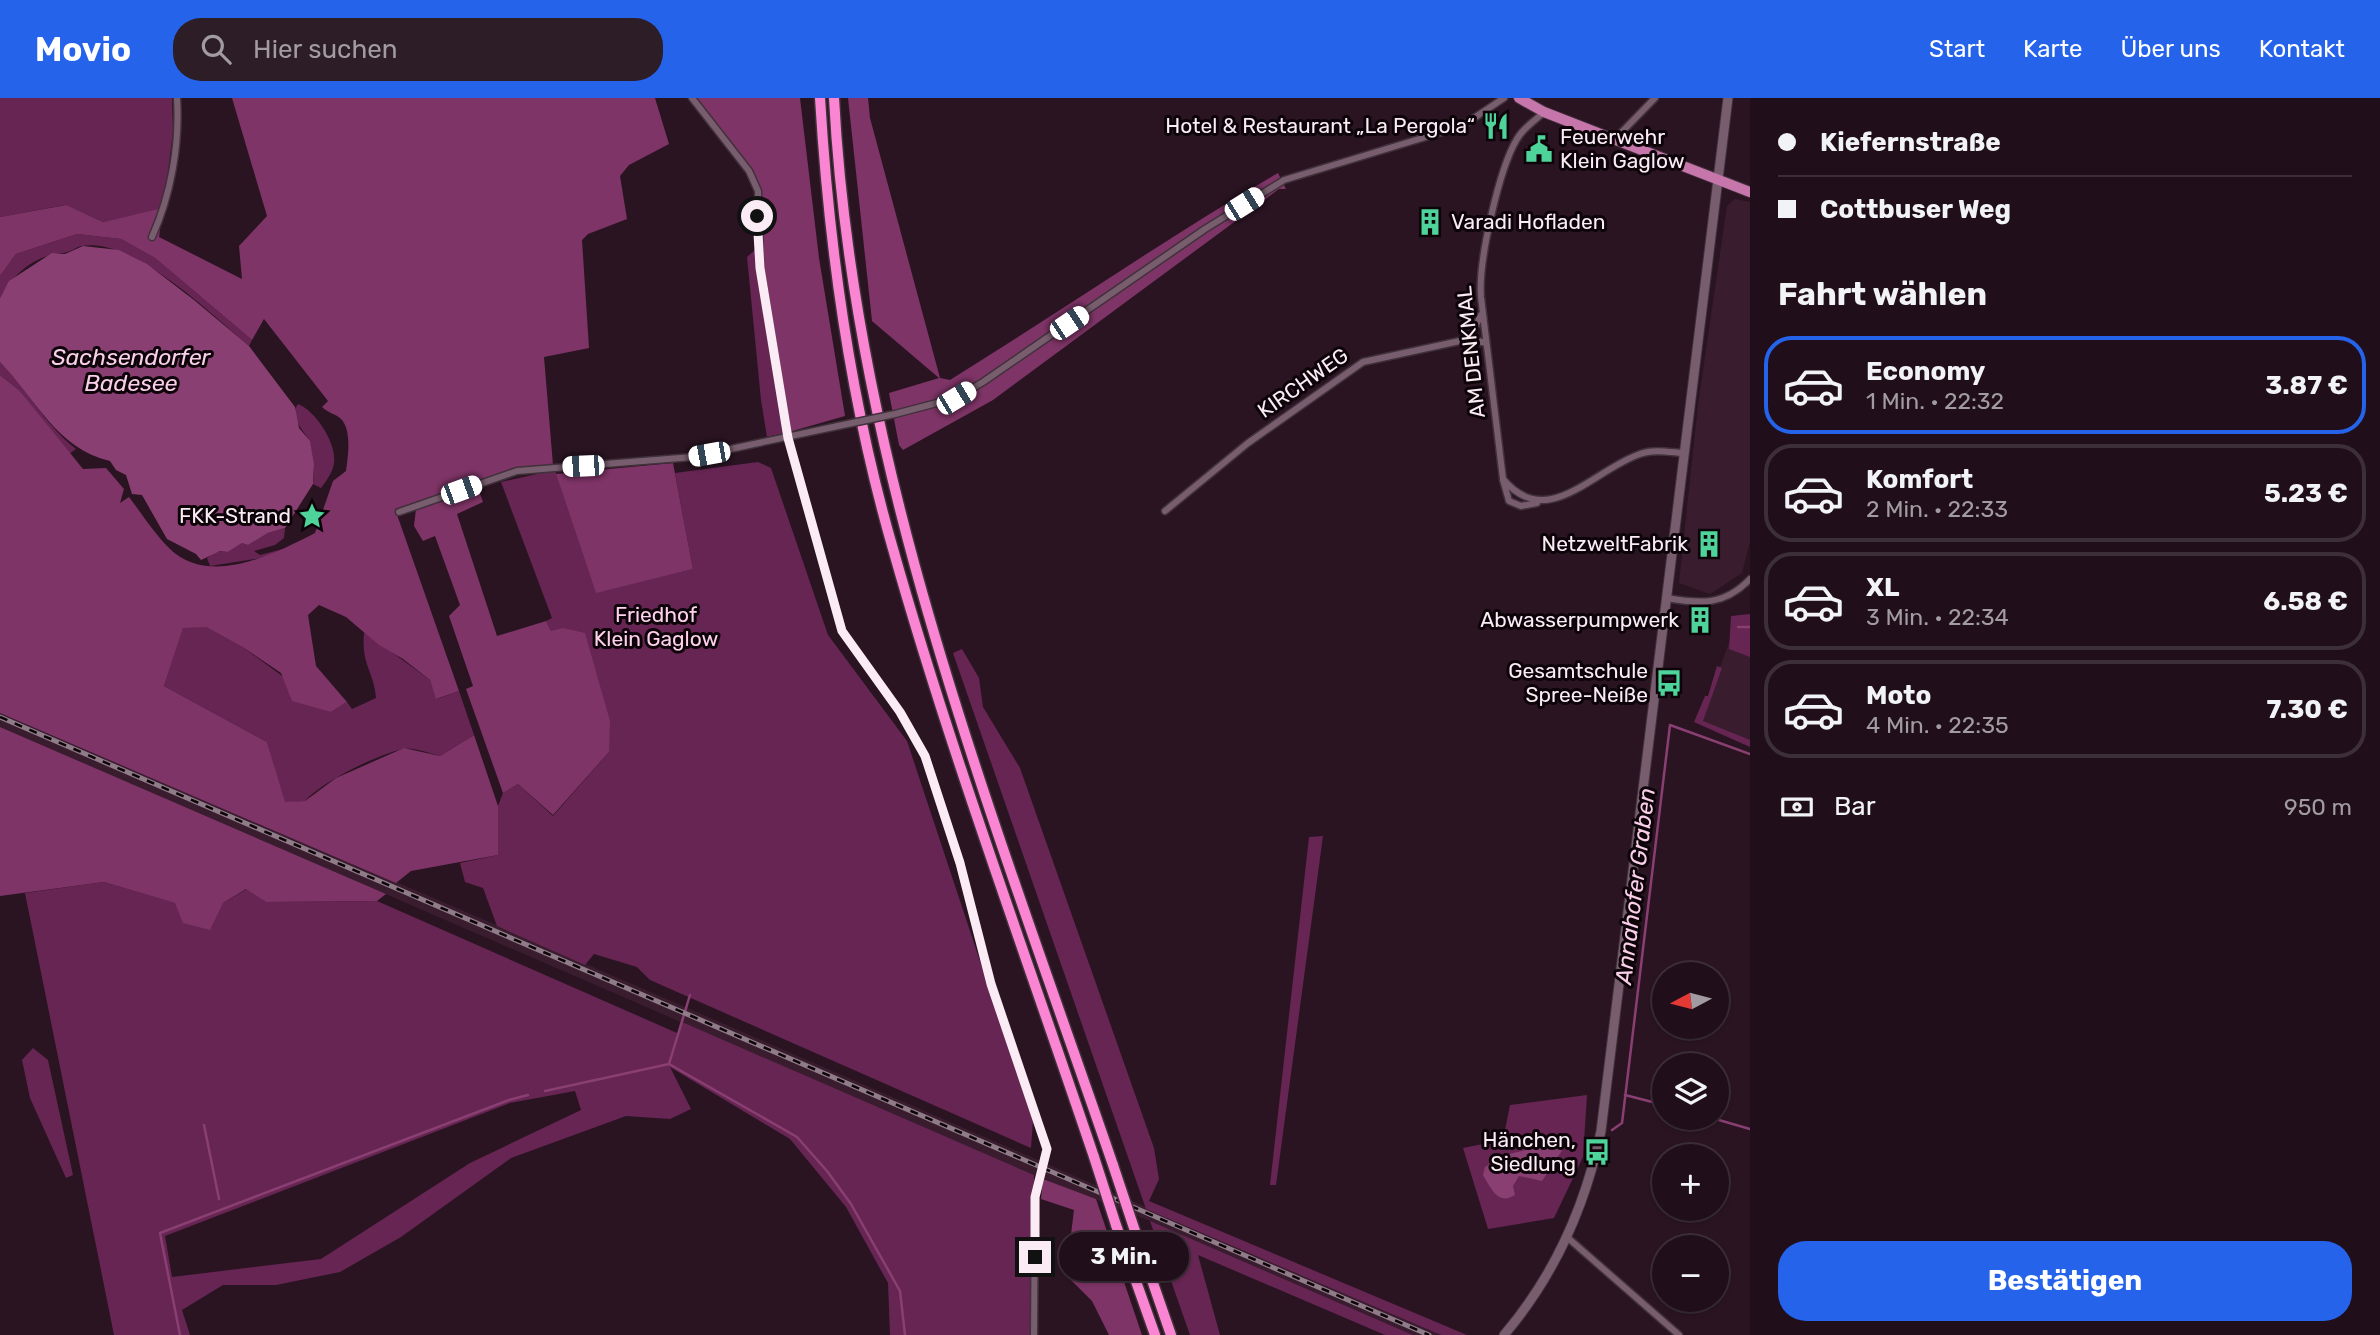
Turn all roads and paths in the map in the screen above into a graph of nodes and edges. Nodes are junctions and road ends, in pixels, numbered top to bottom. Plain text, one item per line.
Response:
1 (177, 98) edge
2 (692, 98) edge
3 (820, 98) edge
4 (834, 98) edge
5 (1504, 98) edge
6 (1519, 98) edge
7 (1655, 98) edge
8 (1728, 98) edge
9 (1544, 112) junction
10 (1614, 140) junction
11 (1719, 179) junction
12 (1750, 192) edge
13 (152, 237) dead end
14 (1482, 310) junction
15 (1469, 339) junction
16 (1486, 343) junction
17 (788, 438) junction
18 (1682, 453) junction
19 (1165, 511) dead end
20 (399, 512) dead end
21 (1750, 579) edge
22 (1666, 598) junction
23 (1568, 1238) junction
24 (1034, 1335) edge
25 (1155, 1335) edge
26 (1171, 1335) edge
27 (1504, 1335) edge
28 (1679, 1335) edge

1 - 13 street
2 - 17 street
3 - 25 highway, bridge
4 - 26 highway, bridge
5 - 17 street, bridge
6 - 9 main road
7 - 10 street
8 - 11 main road
9 - 10 main road
9 - 14 street, AM DENKMAL
10 - 11 main road
11 - 12 main road
11 - 18 main road
14 - 15 street
14 - 16 street, AM DENKMAL
15 - 16 street, KIRCHWEG
15 - 19 street, KIRCHWEG
16 - 18 street, AM DENKMAL
17 - 20 street
17 - 24 street
18 - 22 main road
21 - 22 street
22 - 23 main road
23 - 27 main road
23 - 28 street

